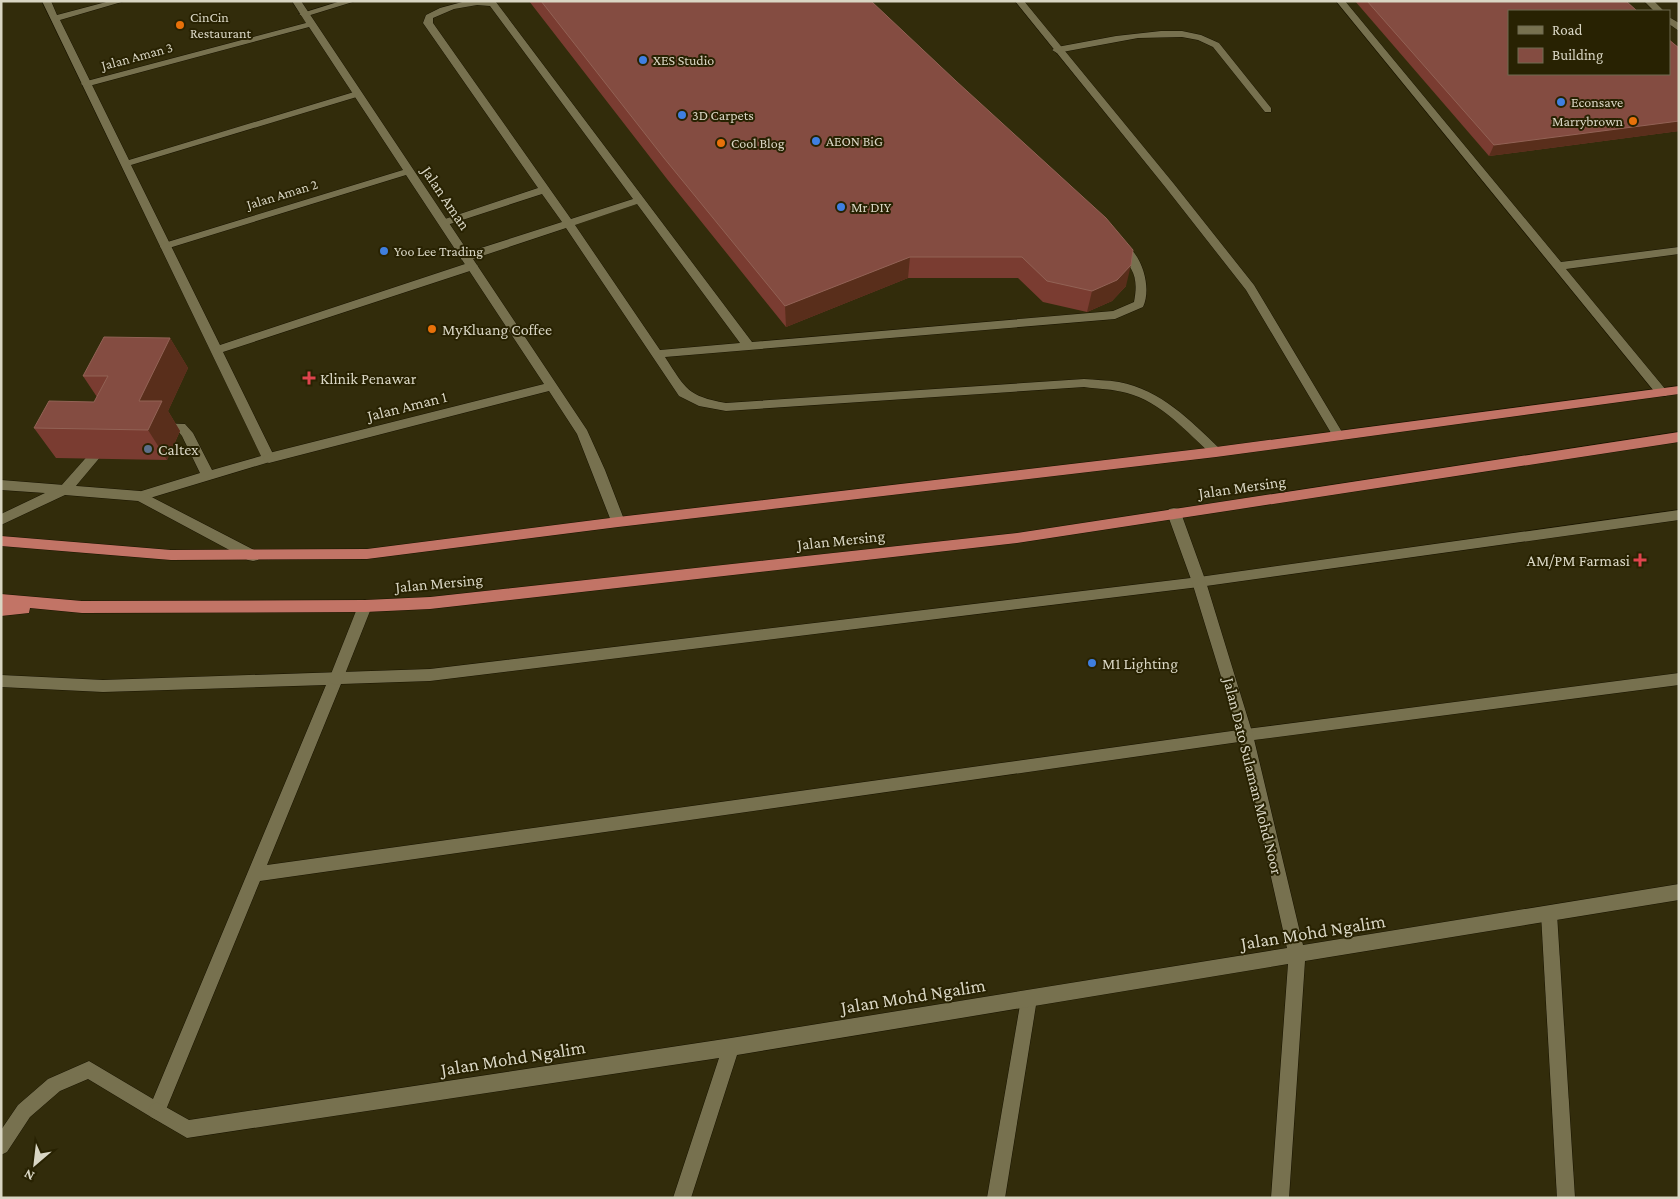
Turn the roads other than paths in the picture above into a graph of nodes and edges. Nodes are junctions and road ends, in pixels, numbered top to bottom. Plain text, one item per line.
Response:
1 (46, 1) edge
2 (121, 1) edge
3 (296, 1) edge
4 (352, 1) edge
5 (1019, 1) edge
6 (1340, 1) edge
7 (1648, 1) edge
8 (1658, 10) edge
9 (304, 14) junction
10 (54, 19) junction
11 (311, 24) junction
12 (1057, 50) junction
13 (86, 84) junction
14 (357, 94) junction
15 (1268, 110) dead end
16 (125, 164) junction
17 (409, 171) junction
18 (544, 190) junction
19 (640, 200) junction
20 (443, 223) junction
21 (568, 223) junction
22 (1114, 240) edge
23 (165, 246) junction
24 (1679, 250) edge
25 (469, 261) junction
26 (1558, 266) junction
27 (749, 346) junction
28 (217, 350) junction
29 (656, 354) junction
30 (552, 386) junction
31 (1679, 390) edge
32 (1662, 393) junction
33 (151, 426) edge
34 (1338, 435) junction
35 (1679, 437) edge
36 (109, 439) edge
37 (1216, 452) junction
38 (269, 458) junction
39 (208, 476) junction
40 (1, 485) edge
41 (65, 490) junction
42 (140, 496) junction
43 (1174, 513) junction
44 (1679, 515) edge
45 (1, 520) edge
46 (618, 522) junction
47 (1, 541) edge
48 (253, 556) junction
49 (1199, 582) junction
50 (1, 600) edge
51 (365, 606) junction
52 (82, 607) junction
53 (1, 610) edge
54 (336, 679) junction
55 (1679, 679) edge
56 (1, 681) edge
57 (1246, 735) junction
58 (255, 874) junction
59 (1679, 892) edge
60 (1549, 914) junction
61 (1297, 956) junction
62 (1029, 999) junction
63 (731, 1047) junction
64 (157, 1111) junction
65 (1, 1146) edge
66 (682, 1198) edge
67 (996, 1198) edge
68 (1280, 1198) edge
69 (1566, 1198) edge

1 - 10 street
2 - 10 street
3 - 9 street, Jalan Aman
4 - 9 street
5 - 12 street
6 - 26 street
7 - 8 street
9 - 11 street, Jalan Aman
10 - 13 street
11 - 13 street, Jalan Aman 3
11 - 14 street, Jalan Aman
12 - 15 street
12 - 34 street
13 - 16 street
14 - 16 street
14 - 17 street, Jalan Aman
16 - 23 street
17 - 20 street, Jalan Aman
17 - 23 street, Jalan Aman 2
18 - 19 street
18 - 20 street
18 - 21 street
19 - 21 street
19 - 27 street
20 - 25 street, Jalan Aman
21 - 25 street
21 - 29 street
22 - 27 street
23 - 28 street
24 - 26 street
25 - 28 street
25 - 30 street, Jalan Aman
26 - 32 street
27 - 29 street
28 - 38 street
29 - 37 street
30 - 38 street, Jalan Aman 1
30 - 46 street, Jalan Aman
31 - 32 highway
32 - 34 highway
33 - 39 street
34 - 37 highway
35 - 43 highway, Jalan Mersing
36 - 41 street
37 - 46 highway
38 - 39 street, Jalan Aman 1
39 - 42 street, Jalan Aman 1
40 - 41 street
41 - 42 street
41 - 45 street
42 - 48 street
43 - 49 street, Jalan Dato Sulaman Mohd Noor
43 - 51 highway, Jalan Mersing
44 - 49 street
46 - 48 highway
47 - 48 highway
49 - 54 street
49 - 57 street, Jalan Dato Sulaman Mohd Noor
50 - 52 highway, Jalan Mersing
51 - 52 highway, Jalan Mersing
51 - 54 street
52 - 53 highway
54 - 56 street
54 - 58 street
55 - 57 street
57 - 58 street
57 - 61 street, Jalan Dato Sulaman Mohd Noor
58 - 64 street
59 - 60 street, Jalan Mohd Ngalim
60 - 61 street, Jalan Mohd Ngalim
60 - 69 street
61 - 62 street, Jalan Mohd Ngalim
61 - 68 street, Jalan Dato Sulaman Mohd Noor
62 - 63 street, Jalan Mohd Ngalim
62 - 67 street
63 - 64 street, Jalan Mohd Ngalim
63 - 66 street
64 - 65 street, Jalan Mohd Ngalim

